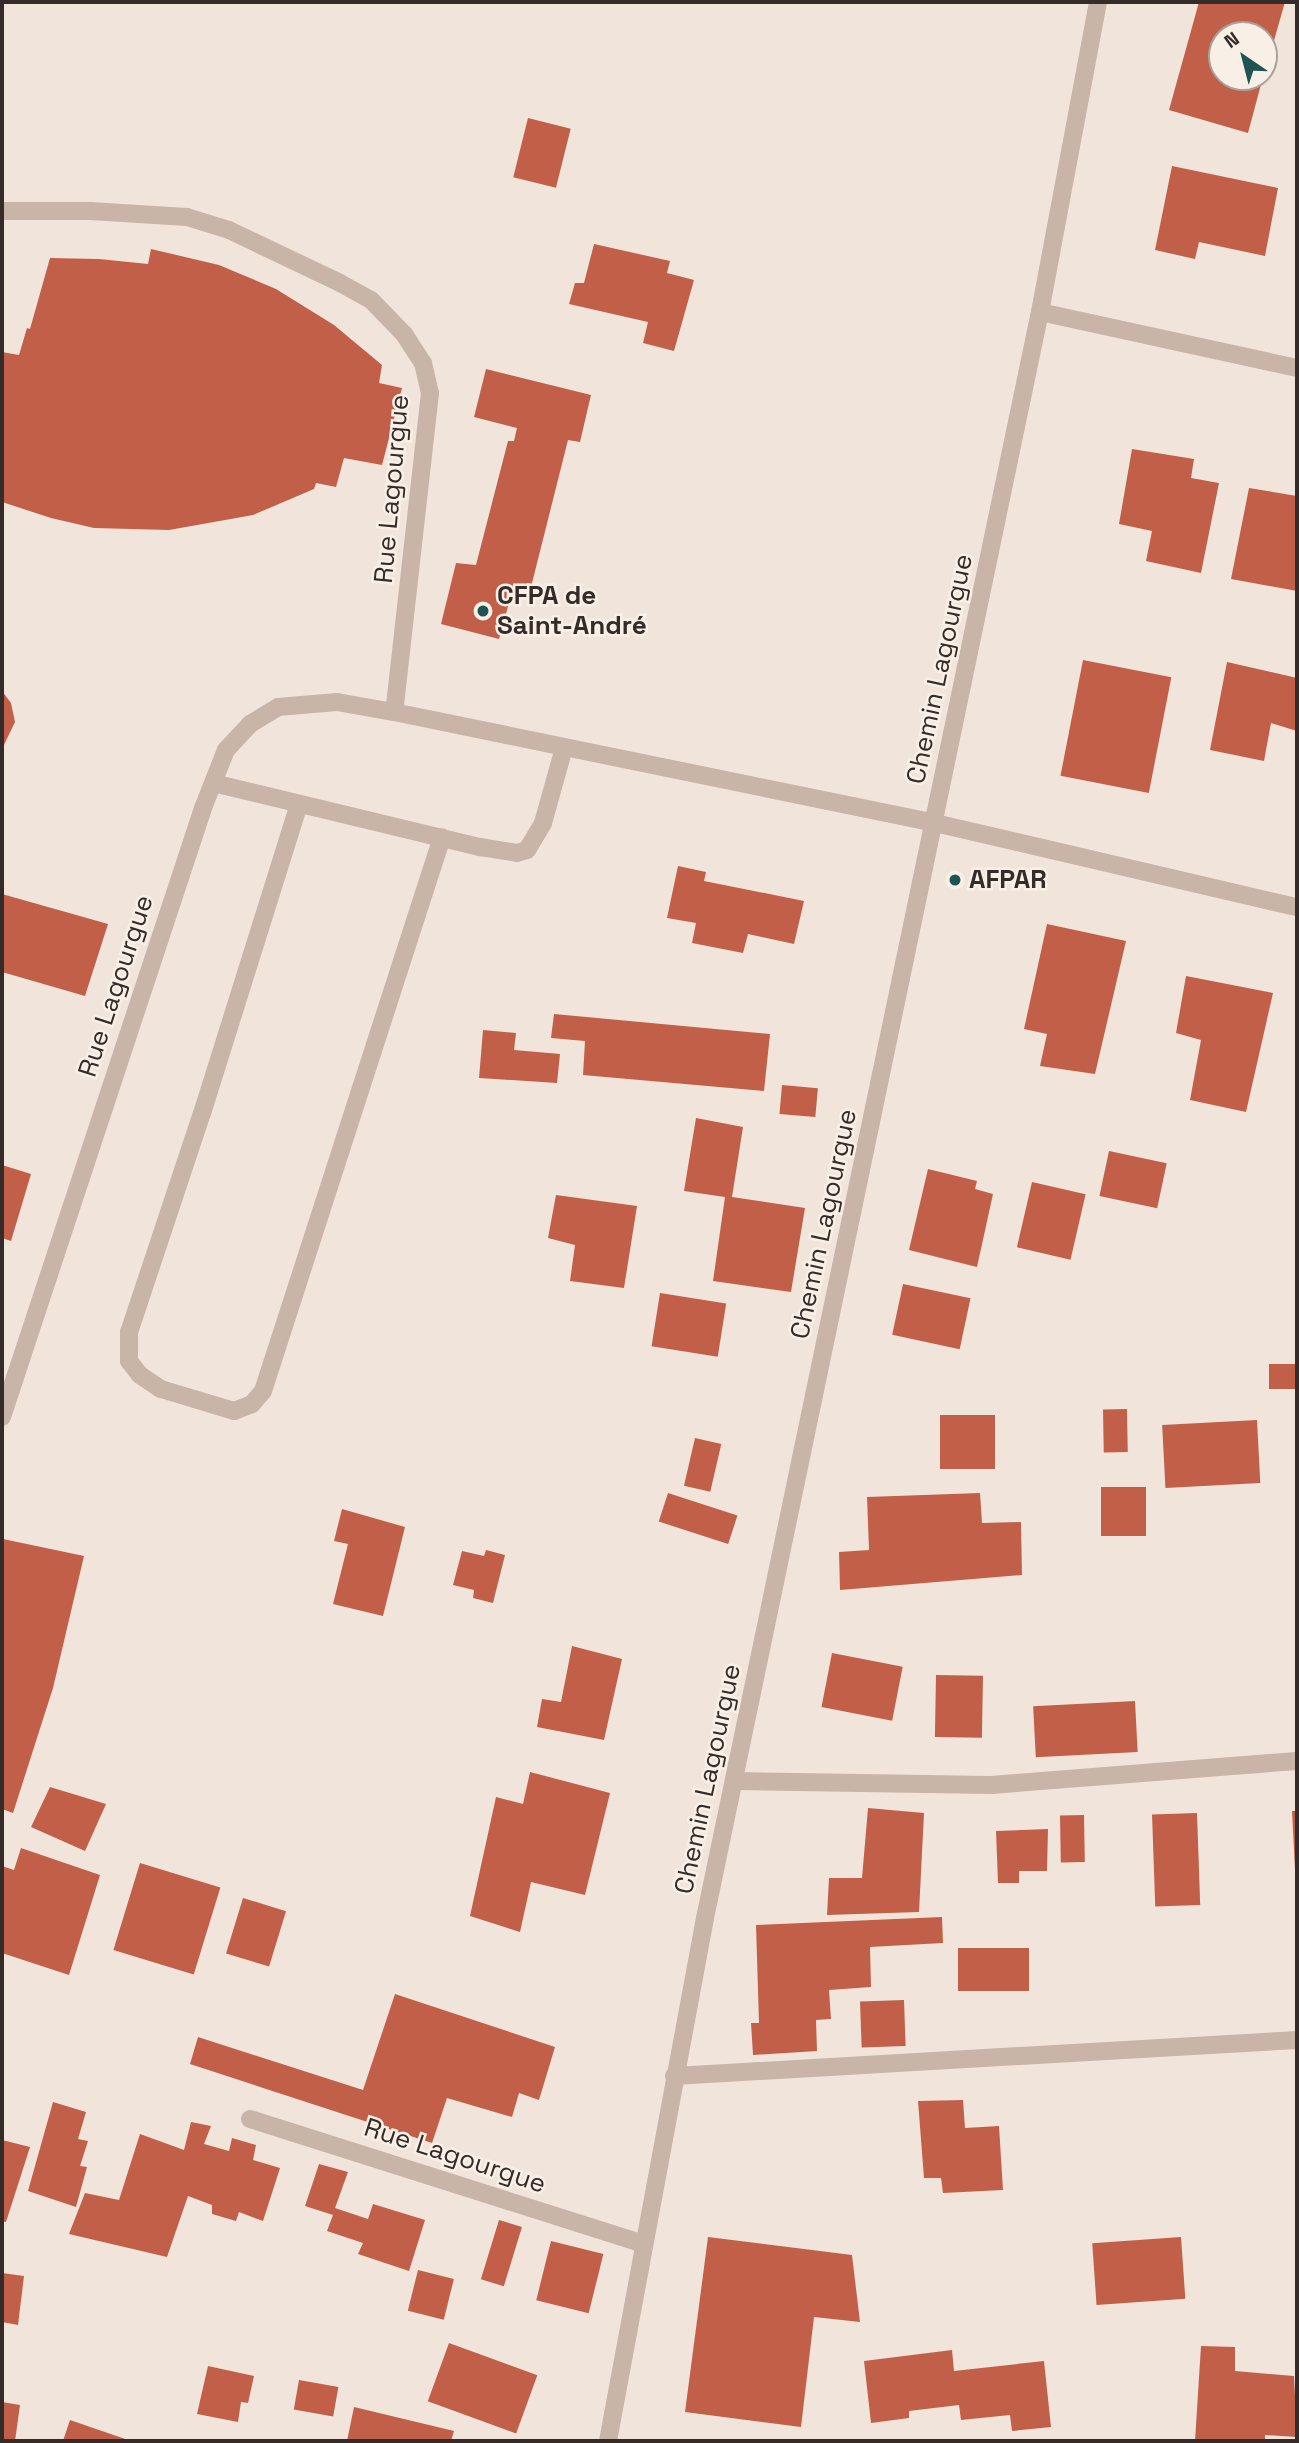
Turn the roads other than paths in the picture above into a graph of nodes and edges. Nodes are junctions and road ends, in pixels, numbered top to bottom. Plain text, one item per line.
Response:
1 (1094, 7) edge
2 (2, 211) edge
3 (1040, 312) junction
4 (1297, 368) edge
5 (394, 712) junction
6 (564, 748) junction
7 (213, 783) junction
8 (299, 804) junction
9 (935, 823) junction
10 (442, 837) junction
11 (1297, 907) edge
12 (2, 1417) edge
13 (1297, 1761) edge
14 (735, 1781) junction
15 (1297, 2040) edge
16 (674, 2076) junction
17 (250, 2119) dead end
18 (643, 2244) junction
19 (608, 2441) edge

1 - 3 street, Chemin Lagourgue
2 - 5 street, Rue Lagourgue
3 - 4 street
3 - 9 street, Chemin Lagourgue
5 - 6 street, Rue Lagourgue
5 - 7 street, Rue Lagourgue
6 - 9 street, Rue Lagourgue
6 - 10 street
7 - 8 street
7 - 12 street, Rue Lagourgue
8 - 10 street
8 - 10 street
9 - 11 street, Rue Lagourgue
9 - 14 street, Chemin Lagourgue
13 - 14 street
14 - 16 street, Chemin Lagourgue
15 - 16 street
16 - 18 street, Chemin Lagourgue
17 - 18 street, Rue Lagourgue
18 - 19 street, Chemin Lagourgue

